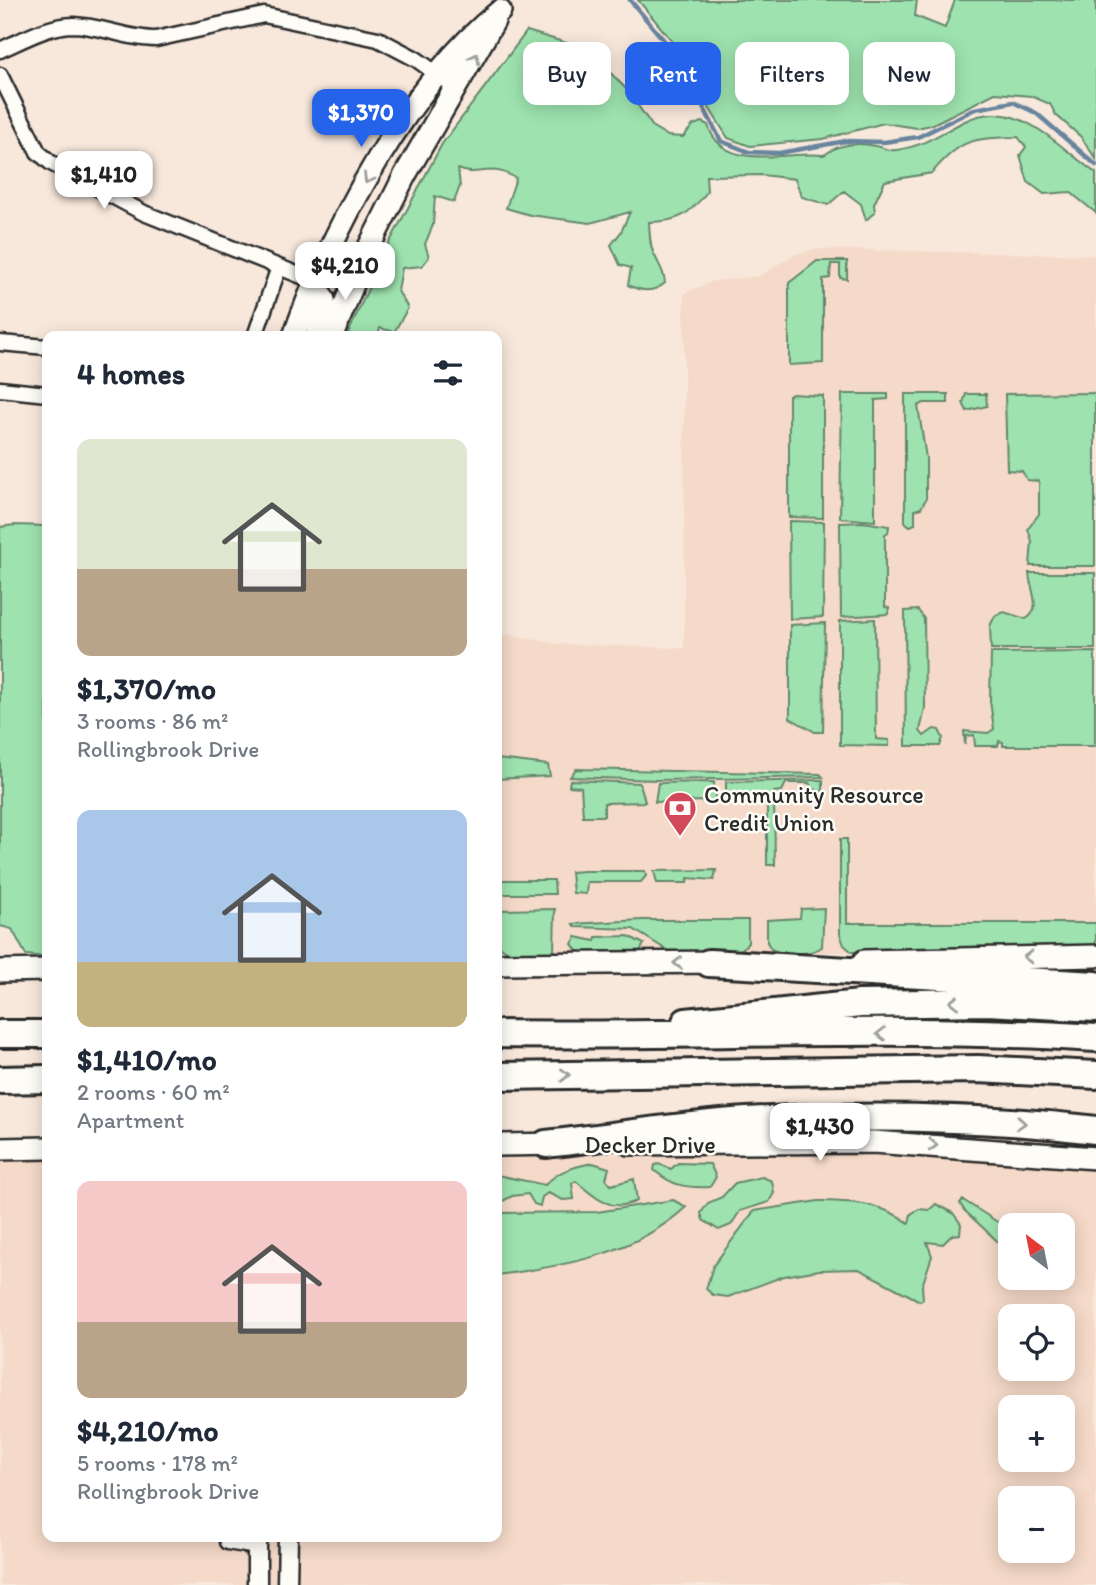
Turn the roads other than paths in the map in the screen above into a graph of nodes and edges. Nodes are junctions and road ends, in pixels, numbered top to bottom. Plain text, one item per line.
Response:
1 (504, 5) edge
2 (0, 50) edge
3 (438, 74) junction
4 (0, 75) edge
5 (457, 88) junction
6 (279, 267) junction
7 (314, 281) junction
8 (257, 331) edge
9 (296, 331) edge
10 (318, 331) edge
11 (334, 331) edge
12 (0, 343) edge
13 (42, 346) edge
14 (0, 388) edge
15 (42, 393) edge
16 (1096, 956) edge
17 (709, 962) junction
18 (502, 964) edge
19 (42, 970) edge
20 (0, 971) edge
21 (1096, 985) edge
22 (1096, 1008) edge
23 (0, 1034) edge
24 (42, 1034) edge
25 (502, 1034) edge
26 (649, 1036) junction
27 (1096, 1038) edge
28 (978, 1069) junction
29 (1096, 1075) edge
30 (502, 1076) edge
31 (42, 1079) edge
32 (0, 1080) edge
33 (1096, 1083) edge
34 (1096, 1129) edge
35 (547, 1144) junction
36 (502, 1145) edge
37 (42, 1148) edge
38 (0, 1149) edge
39 (1096, 1158) edge
40 (227, 1542) dead end
41 (257, 1542) edge
42 (288, 1542) edge
43 (257, 1585) edge
44 (287, 1585) edge

1 - 3 main road
5 -> 1 main road
2 - 3 street
3 - 5 street
3 -> 7 main road
4 - 6 street
5 - 11 main road
6 - 7 street
6 - 8 street
7 - 9 main road
7 - 10 main road
12 - 13 street
14 - 15 street
16 -> 17 main road
17 -> 18 main road
17 - 21 highway
19 - 20 main road
22 -> 26 highway
23 - 24 highway
25 - 26 highway
27 -> 26 highway
28 - 29 highway
30 -> 28 highway
28 - 33 highway
31 - 32 highway
35 -> 34 highway
35 - 36 main road, Decker Drive
35 -> 39 main road, Decker Drive
37 - 38 main road
40 - 41 street
41 - 43 street
42 - 44 street

